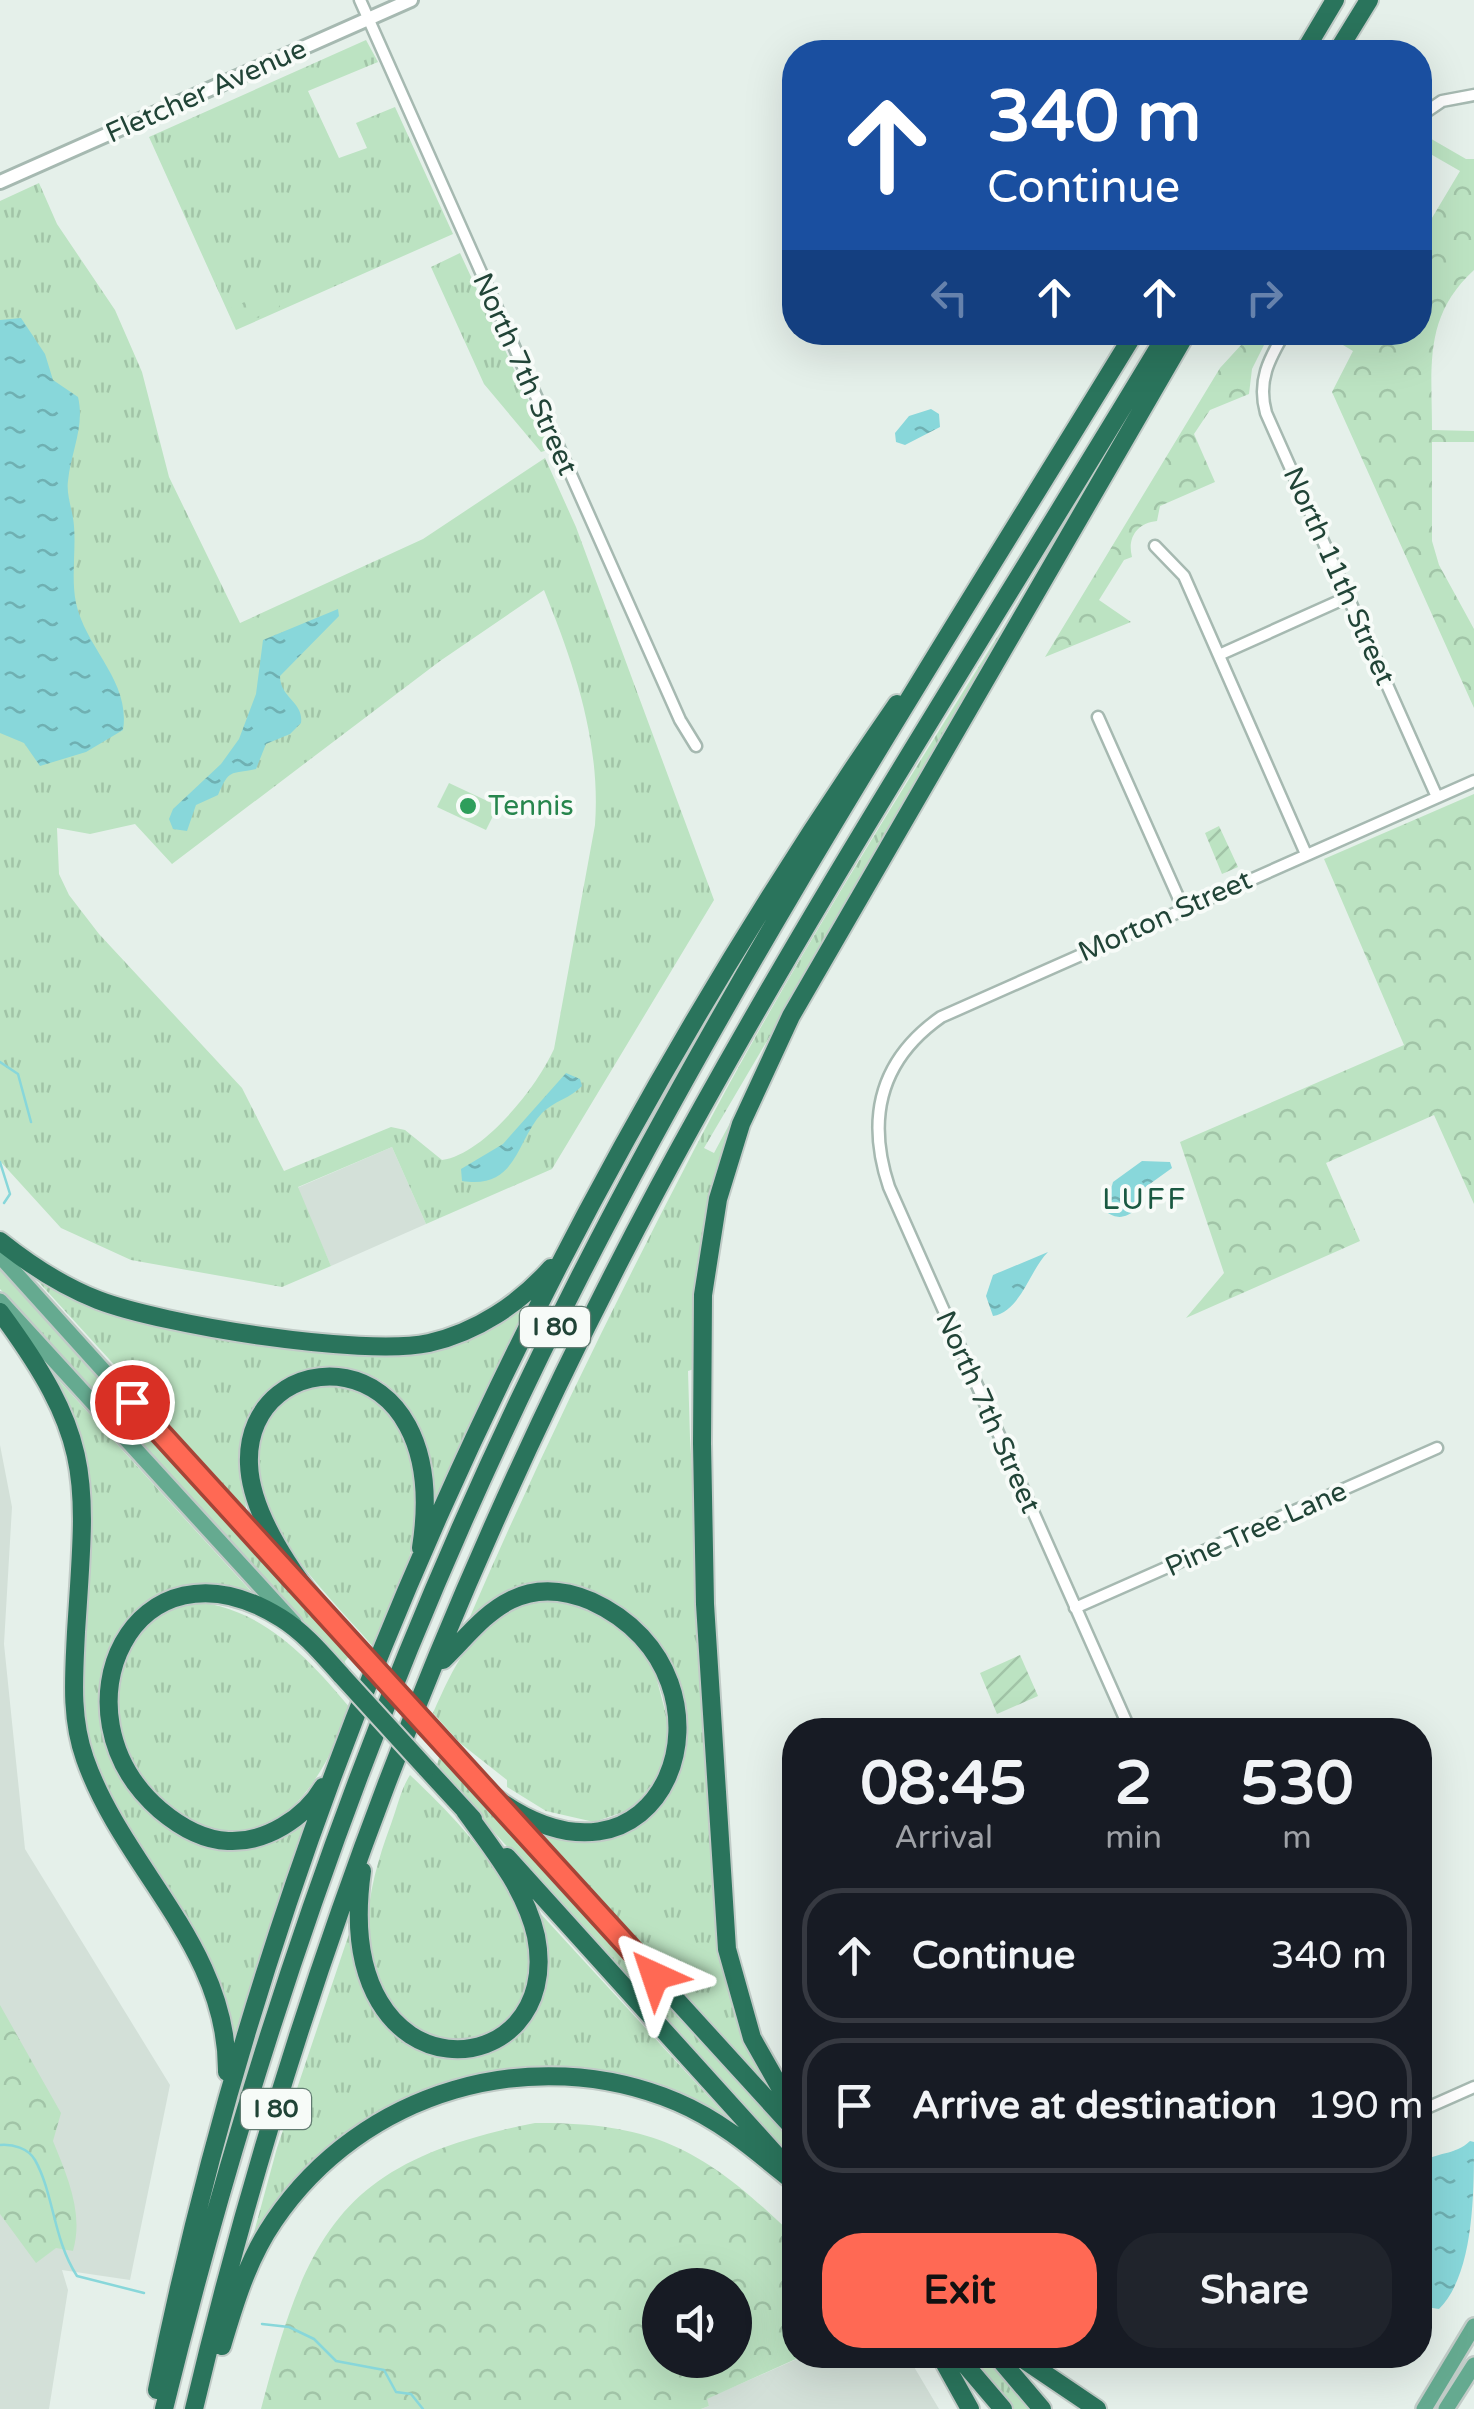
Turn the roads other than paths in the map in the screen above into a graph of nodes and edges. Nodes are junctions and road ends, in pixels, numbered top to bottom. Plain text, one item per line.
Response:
1 (360, 0) edge
2 (411, 0) edge
3 (1335, 0) edge
4 (1369, 0) edge
5 (368, 19) junction
6 (1311, 40) edge
7 (1344, 40) edge
8 (1474, 95) edge
9 (1432, 108) edge
10 (0, 182) edge
11 (1127, 345) edge
12 (1160, 345) edge
13 (1179, 345) edge
14 (1277, 345) edge
15 (1156, 546) dead end
16 (999, 555) junction
17 (1348, 597) junction
18 (1219, 655) junction
19 (1098, 718) dead end
20 (696, 746) dead end
21 (1474, 781) edge
22 (1437, 797) junction
23 (1306, 854) junction
24 (1183, 908) junction
25 (885, 1087) joint
26 (0, 1241) edge
27 (568, 1249) junction
28 (0, 1256) edge
29 (0, 1301) edge
30 (0, 1312) edge
31 (1437, 1448) dead end
32 (413, 1582) junction
33 (318, 1607) junction
34 (1076, 1608) junction
35 (311, 1642) junction
36 (436, 1667) junction
37 (1125, 1718) edge
38 (341, 1756) junction
39 (482, 1786) junction
40 (465, 1811) junction
41 (376, 1815) junction
42 (1474, 2087) edge
43 (782, 2092) edge
44 (1432, 2105) edge
45 (782, 2116) edge
46 (220, 2119) junction
47 (782, 2165) edge
48 (782, 2170) edge
49 (1474, 2326) edge
50 (1474, 2366) edge
51 (947, 2368) edge
52 (968, 2368) edge
53 (1007, 2368) edge
54 (1036, 2368) edge
55 (154, 2409) edge
56 (164, 2409) edge
57 (194, 2409) edge
58 (204, 2409) edge
59 (970, 2409) edge
60 (1004, 2409) edge
61 (1042, 2409) edge
62 (1096, 2409) edge
63 (1424, 2409) edge
64 (1446, 2409) edge

1 - 5 street, North 7th Street
2 - 5 street, Fletcher Avenue
3 - 6 highway
4 - 7 highway
5 - 10 street, Fletcher Avenue
5 - 20 street, North 7th Street
8 - 9 street
11 - 16 highway, I 80
12 - 36 highway, I 80
13 - 43 highway
14 - 17 street, North 11th Street
15 - 18 street
16 - 27 highway
16 - 56 highway, I 80
17 - 18 street
17 - 22 street, North 11th Street
18 - 23 street
19 - 24 street
21 - 22 street, Morton Street
22 - 23 street, Morton Street
23 - 24 street, Morton Street
24 - 25 street, Morton Street
25 - 34 street, North 7th Street
26 - 27 highway
27 - 32 highway
28 - 33 main road
29 - 35 main road
30 - 46 highway
31 - 34 street, Pine Tree Lane
32 - 33 highway
32 - 38 highway
33 - 39 highway, bridge
34 - 37 street, North 7th Street
35 - 38 highway
35 - 40 highway, bridge
36 - 39 highway
36 - 41 highway, I 80
38 - 46 highway
39 - 45 highway
40 - 41 highway
40 - 47 highway
41 - 57 highway, I 80
42 - 44 street
46 - 55 highway
48 - 58 highway
49 - 63 main road
50 - 64 main road
51 - 59 highway
52 - 60 highway
53 - 61 highway
54 - 62 highway

